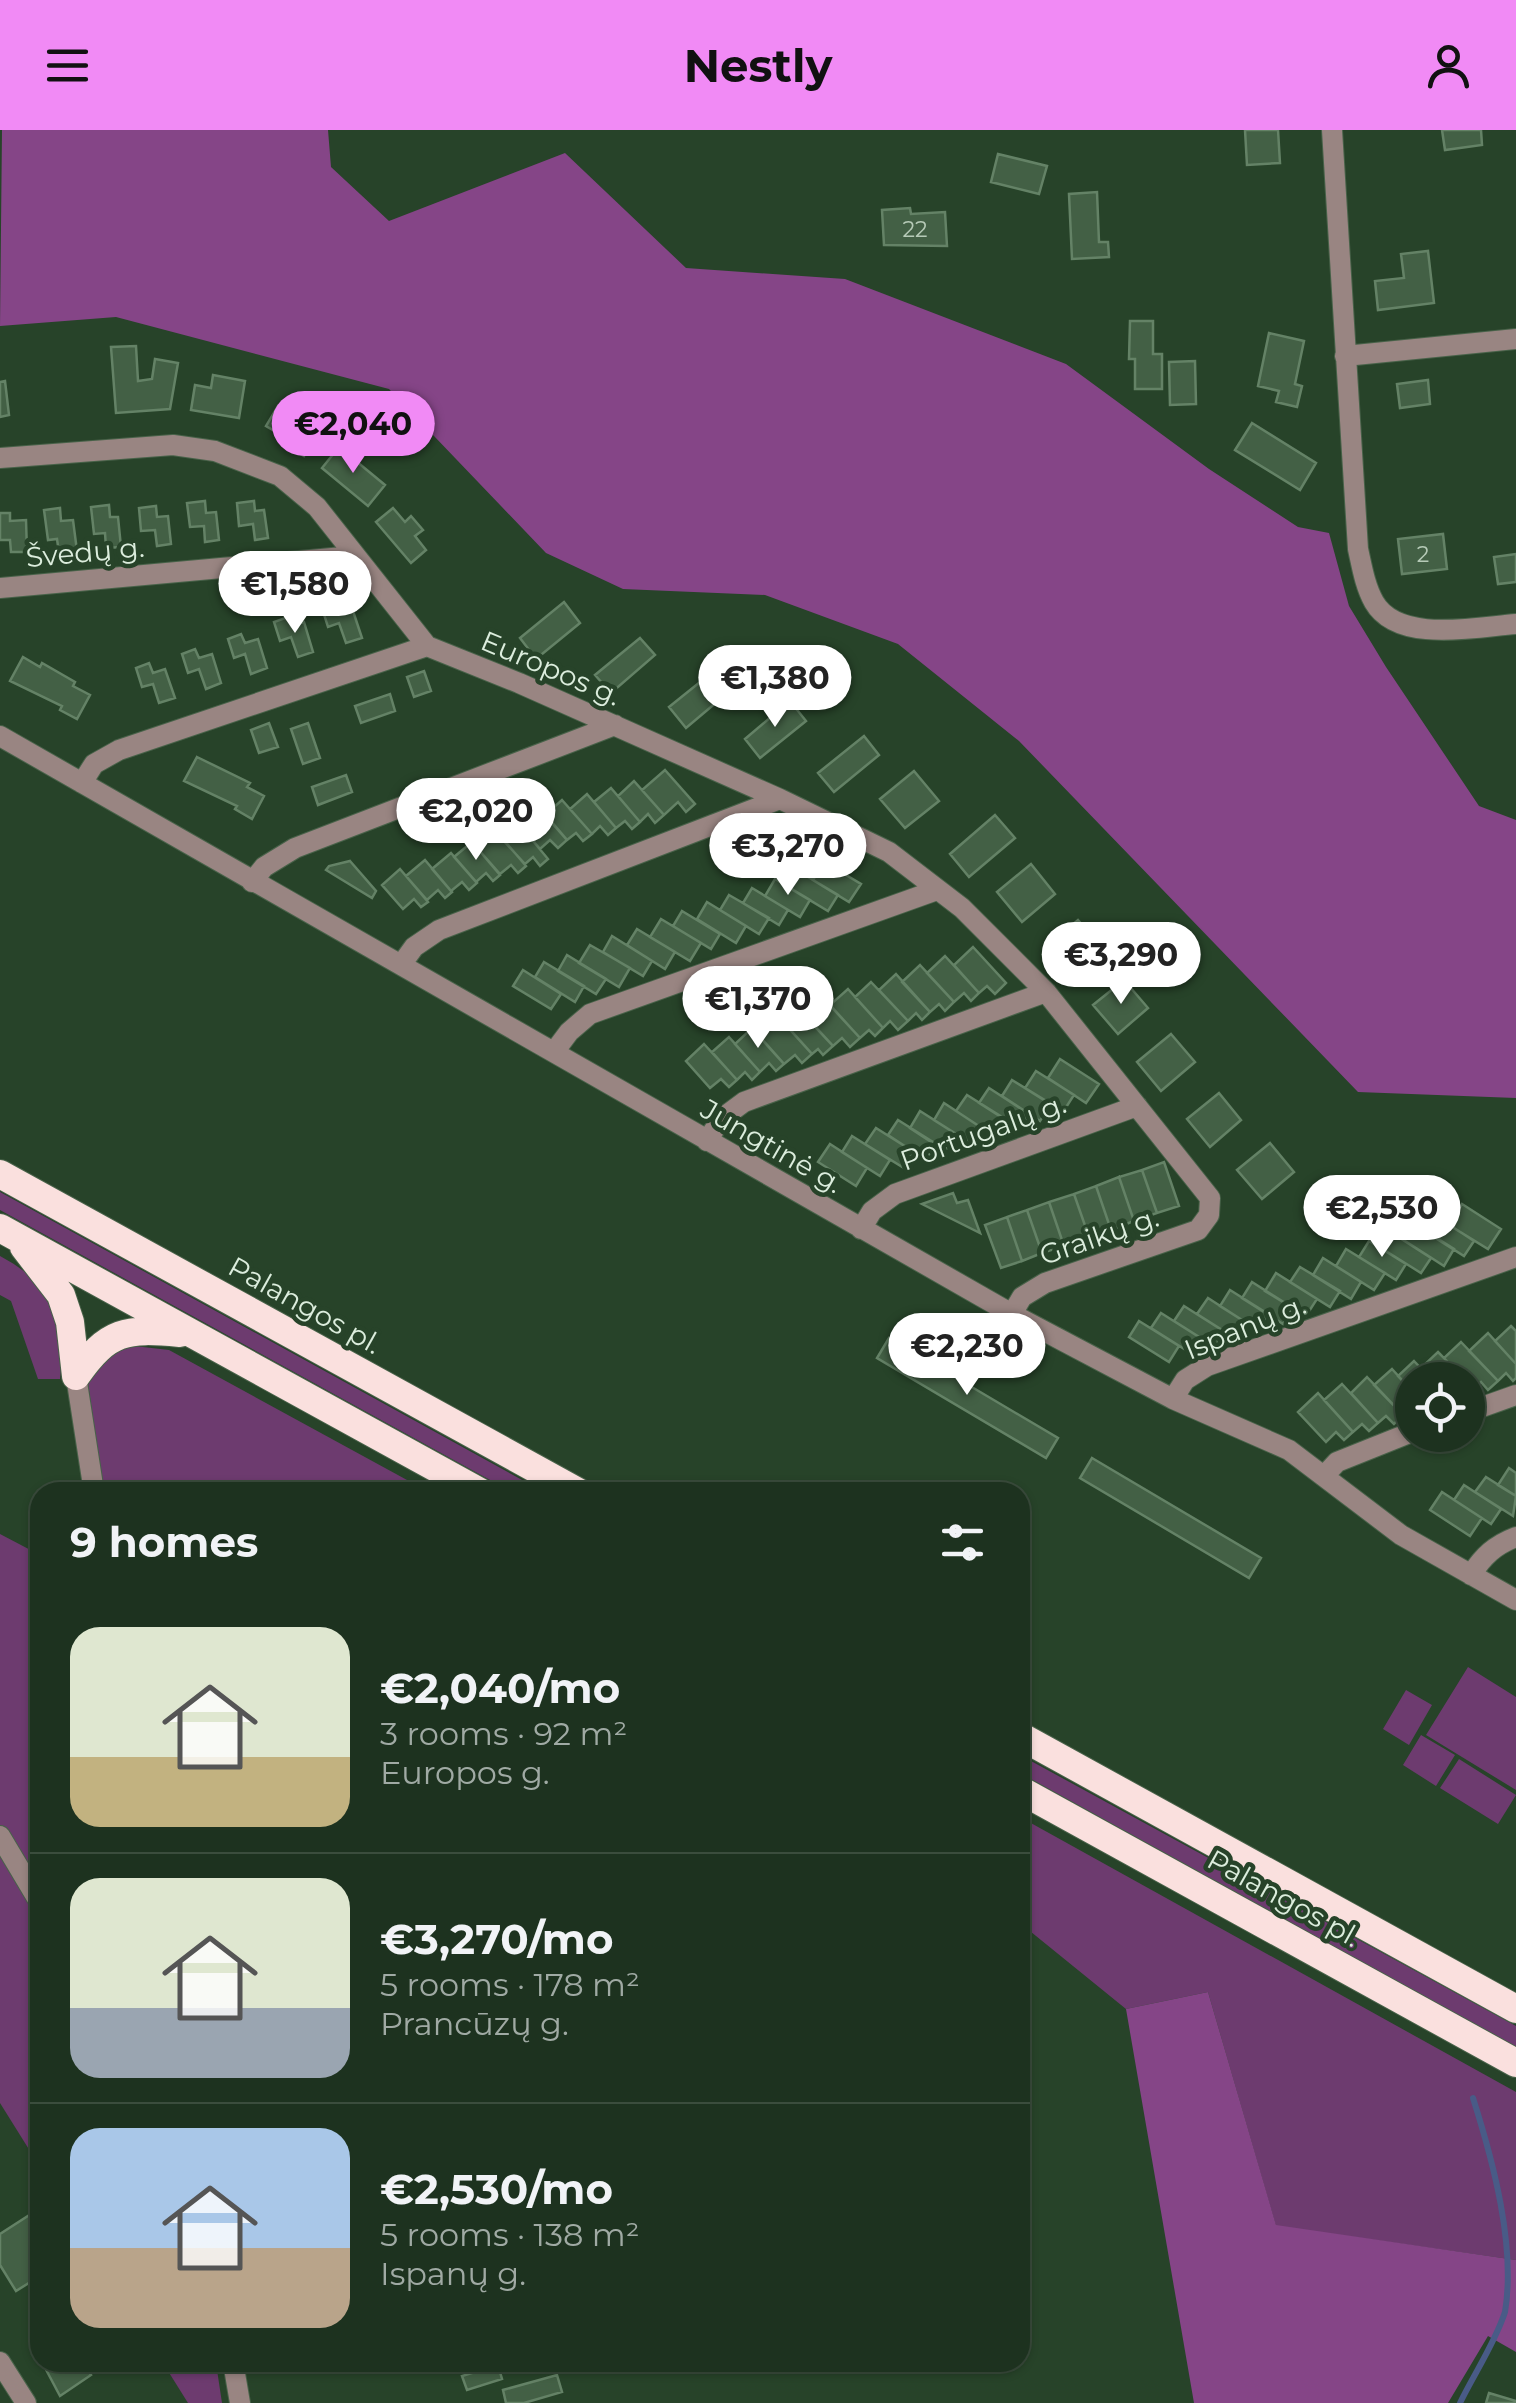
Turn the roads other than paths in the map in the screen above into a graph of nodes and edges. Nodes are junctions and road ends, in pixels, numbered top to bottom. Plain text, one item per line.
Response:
1 (1332, 130) edge
2 (1516, 340) edge
3 (1345, 356) junction
4 (0, 458) edge
5 (354, 556) junction
6 (0, 588) edge
7 (1516, 624) edge
8 (427, 646) junction
9 (615, 724) junction
10 (0, 736) edge
11 (82, 783) junction
12 (780, 799) junction
13 (252, 882) junction
14 (937, 890) junction
15 (401, 965) junction
16 (1046, 992) junction
17 (554, 1052) junction
18 (1136, 1106) junction
19 (707, 1140) junction
20 (0, 1174) edge
21 (1208, 1216) joint
22 (862, 1229) junction
23 (9, 1233) edge
24 (1516, 1257) edge
25 (1012, 1314) junction
26 (192, 1334) junction
27 (76, 1376) junction
28 (1516, 1395) edge
29 (1173, 1399) junction
30 (1485, 1406) edge
31 (1395, 1439) edge
32 (1324, 1476) junction
33 (92, 1482) edge
34 (462, 1482) edge
35 (560, 1482) edge
36 (1516, 1537) edge
37 (1471, 1575) junction
38 (1516, 1600) edge
39 (1030, 1742) edge
40 (1030, 1796) edge
41 (0, 1836) edge
42 (30, 1886) edge
43 (1516, 2009) edge
44 (1516, 2063) edge
45 (0, 2362) edge
46 (235, 2372) edge
47 (26, 2403) edge
48 (240, 2403) edge

1 - 3 street
2 - 3 street
3 - 7 street
4 - 5 street, Europos g.
5 - 6 street, Švedų g.
5 - 8 street, Europos g.
8 - 9 street, Europos g.
8 - 11 street
9 - 12 street, Europos g.
9 - 13 street
10 - 11 street, Jungtinė g.
11 - 13 street, Jungtinė g.
12 - 14 street, Europos g.
12 - 15 street
13 - 15 street, Jungtinė g.
14 - 16 street, Europos g.
14 - 17 street
15 - 17 street, Jungtinė g.
16 - 18 street, Europos g.
16 - 19 street
17 - 19 street, Jungtinė g.
18 - 21 street, Europos g.
18 - 22 street, Portugalų g.
19 - 22 street, Jungtinė g.
20 - 35 highway, Palangos pl.
21 - 25 street, Graikų g.
22 - 25 street, Jungtinė g.
23 - 26 highway
23 - 27 highway
24 - 29 street, Ispanų g.
25 - 29 street, Jungtinė g.
26 - 27 highway
26 - 34 highway
27 - 33 street
28 - 30 street
29 - 32 street, Jungtinė g.
31 - 32 street
32 - 37 street, Jungtinė g.
36 - 37 street
37 - 38 street, Jungtinė g.
39 - 43 highway, Palangos pl.
40 - 44 highway, Palangos pl.
41 - 42 street
45 - 47 street
46 - 48 street

